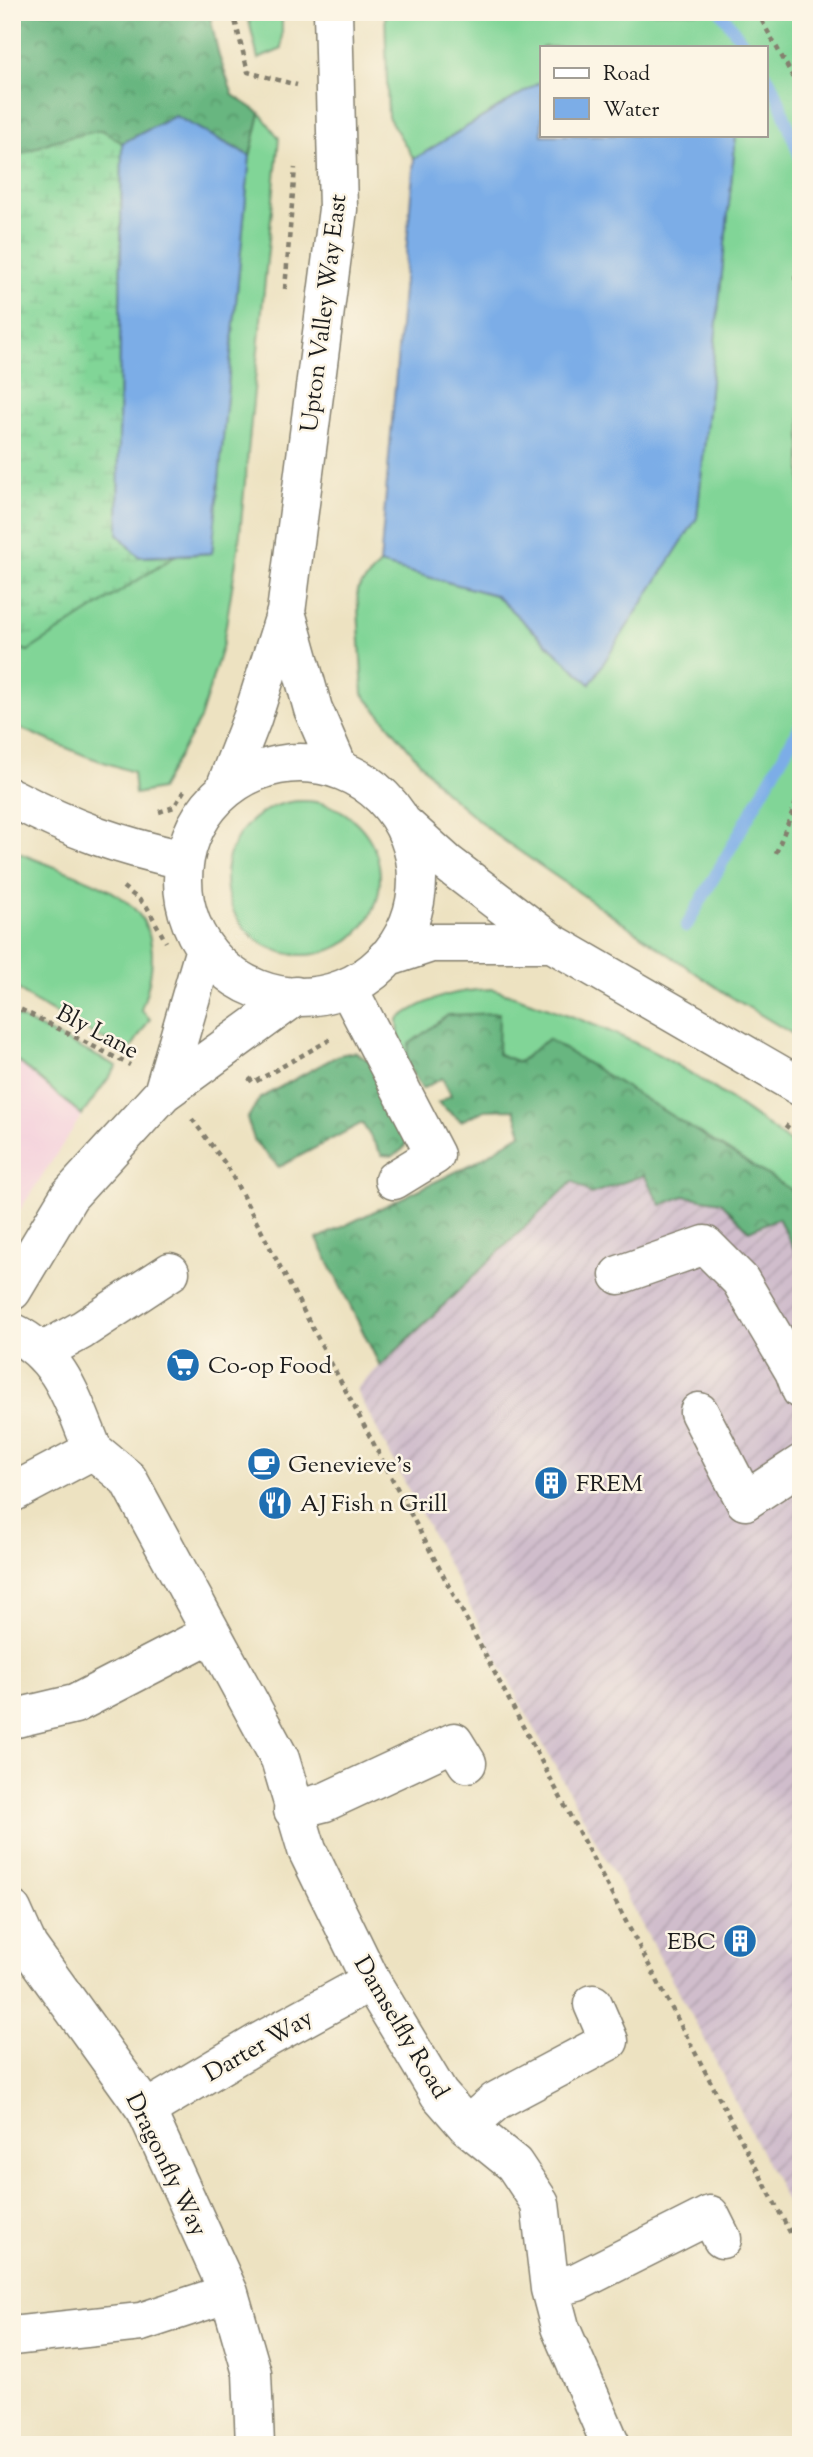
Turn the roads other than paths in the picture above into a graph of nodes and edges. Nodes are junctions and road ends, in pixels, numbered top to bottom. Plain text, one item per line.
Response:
1 (333, 12) edge
2 (286, 612) junction
3 (339, 769) junction
4 (224, 790) junction
5 (12, 798) edge
6 (407, 826) junction
7 (184, 860) junction
8 (552, 943) junction
9 (204, 952) junction
10 (386, 958) junction
11 (348, 988) junction
12 (296, 996) junction
13 (801, 1087) edge
14 (163, 1093) junction
15 (394, 1180) dead end
16 (170, 1272) dead end
17 (619, 1275) dead end
18 (12, 1291) edge
19 (27, 1342) edge
20 (801, 1390) edge
21 (699, 1412) dead end
22 (93, 1450) junction
23 (801, 1464) edge
24 (12, 1493) edge
25 (210, 1634) junction
26 (12, 1719) edge
27 (467, 1763) dead end
28 (293, 1810) junction
29 (12, 1910) edge
30 (20, 1950) edge
31 (371, 1981) junction
32 (593, 2004) dead end
33 (146, 2110) junction
34 (467, 2126) junction
35 (722, 2239) dead end
36 (550, 2288) junction
37 (229, 2293) junction
38 (12, 2336) edge
39 (256, 2445) edge
40 (611, 2445) edge

1 - 2 street, Upton Valley Way East
2 - 3 street, Upton Valley Way East
2 - 4 street, Upton Valley Way East
3 - 4 street
3 - 6 street
4 - 7 street
5 - 7 street
6 - 8 street
6 - 10 street
7 - 9 street
8 - 10 street
8 - 13 street
9 - 12 street
9 - 14 street
10 - 11 street
11 - 12 street
11 - 15 street
12 - 14 street
14 - 18 street
16 - 19 street
17 - 20 street
19 - 22 street
21 - 23 street
22 - 24 street
22 - 25 street, Damselfly Road
25 - 26 street
25 - 28 street, Damselfly Road
27 - 28 street
28 - 31 street, Damselfly Road
29 - 30 street, Dragonfly Way
30 - 33 street, Dragonfly Way
31 - 33 street, Darter Way
31 - 34 street, Damselfly Road
32 - 34 street
33 - 37 street, Dragonfly Way
34 - 36 street, Damselfly Road
35 - 36 street
36 - 40 street, Damselfly Road
37 - 38 street
37 - 39 street, Dragonfly Way

